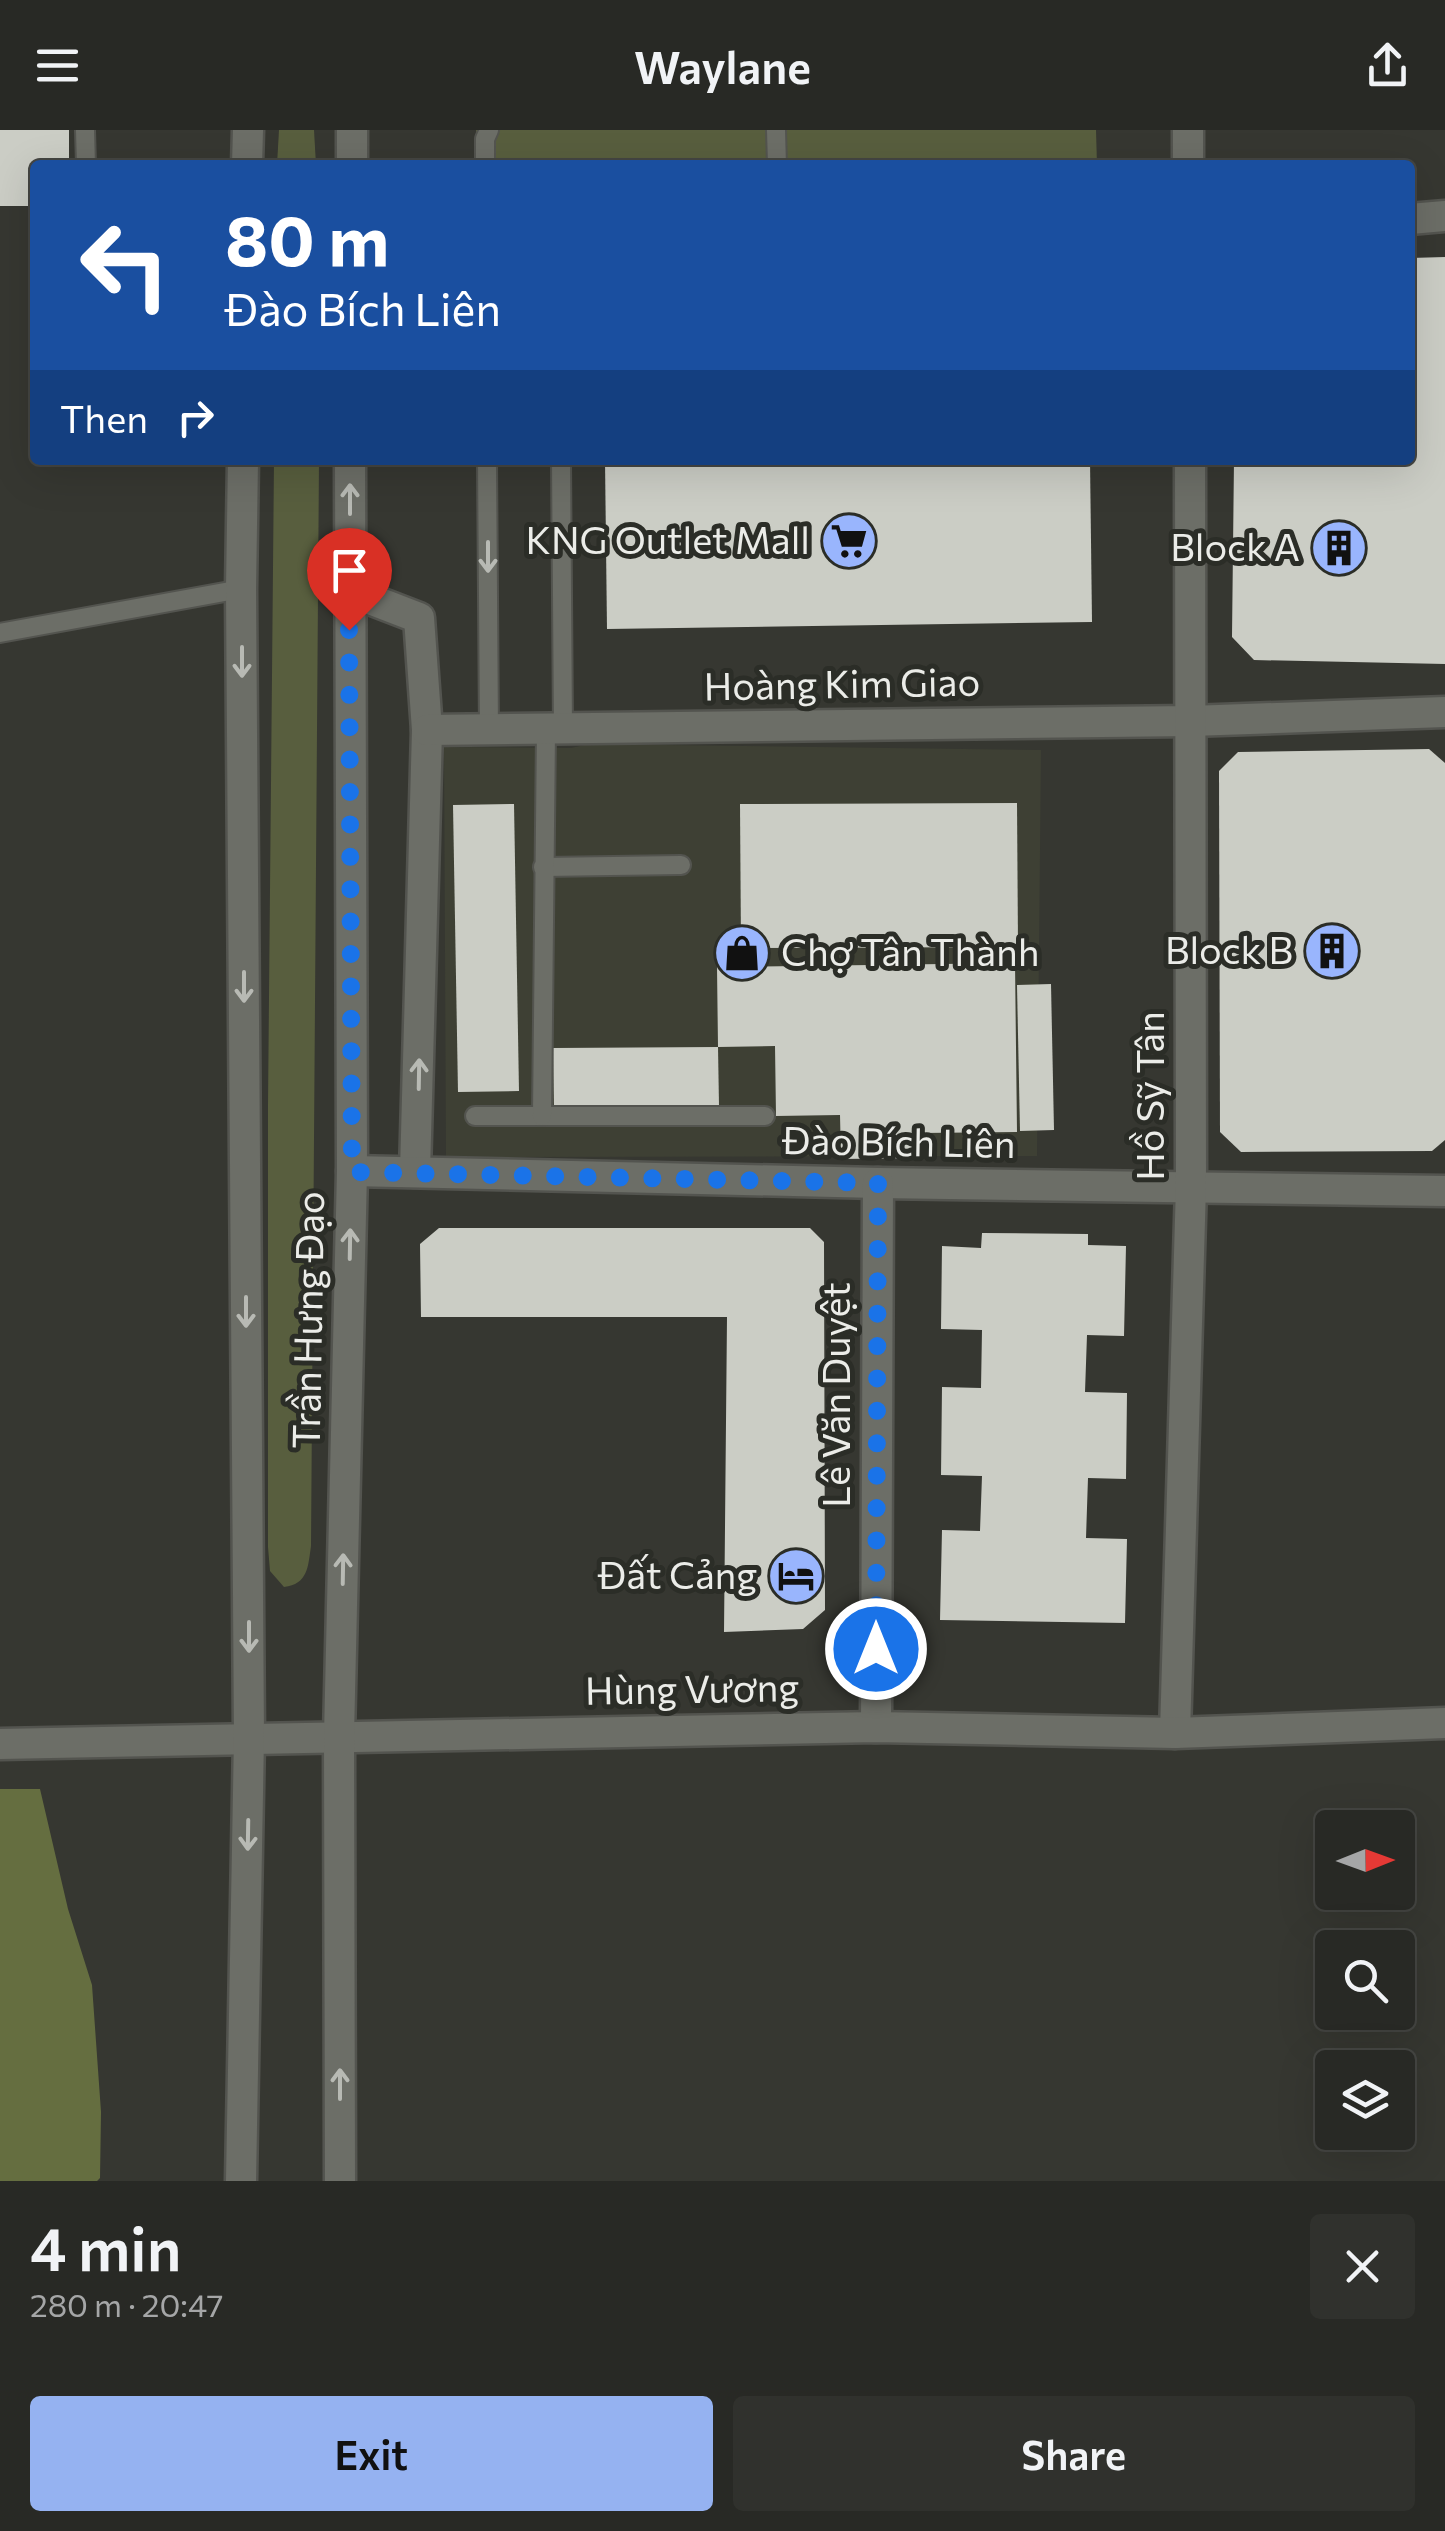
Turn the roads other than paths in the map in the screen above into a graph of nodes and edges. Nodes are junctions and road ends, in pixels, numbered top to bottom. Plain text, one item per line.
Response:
1 (85, 130) edge
2 (248, 130) edge
3 (352, 130) edge
4 (488, 130) edge
5 (776, 130) edge
6 (1188, 130) edge
7 (86, 160) edge
8 (247, 160) edge
9 (352, 160) edge
10 (485, 160) edge
11 (777, 160) edge
12 (1188, 160) edge
13 (1445, 216) edge
14 (1415, 219) edge
15 (243, 465) edge
16 (350, 465) edge
17 (487, 465) edge
18 (561, 465) edge
19 (1190, 465) edge
20 (241, 589) junction
21 (349, 591) junction
22 (0, 633) edge
23 (1445, 712) edge
24 (1191, 720) junction
25 (427, 730) junction
26 (555, 730) junction
27 (490, 732) junction
28 (680, 865) dead end
29 (544, 867) junction
30 (476, 1116) dead end
31 (542, 1116) junction
32 (765, 1116) dead end
33 (352, 1172) junction
34 (415, 1172) junction
35 (878, 1183) junction
36 (1191, 1186) junction
37 (1445, 1191) edge
38 (1445, 1723) edge
39 (876, 1727) junction
40 (1175, 1733) junction
41 (339, 1736) junction
42 (250, 1738) junction
43 (0, 1744) edge
44 (241, 2181) edge
45 (340, 2181) edge

1 - 7 lane
2 - 8 street
3 - 9 street
4 - 10 lane
5 - 11 lane
6 - 12 street
13 - 14 street
15 - 20 street, Trần Hưng Đạo
21 -> 16 street, Trần Hưng Đạo
17 -> 27 lane
18 - 26 lane
19 - 24 street, Hồ Sỹ Tân
20 - 22 lane
20 -> 42 street, Trần Hưng Đạo
21 - 25 street
21 - 33 street, Trần Hưng Đạo
23 - 24 street, Hoàng Kim Giao
24 - 26 street, Hoàng Kim Giao
24 - 36 street, Hồ Sỹ Tân
25 - 27 street, Hoàng Kim Giao
34 -> 25 street
26 - 27 street, Hoàng Kim Giao
26 - 29 lane
28 - 29 lane
29 - 31 lane
30 - 31 lane
31 - 32 lane
33 - 34 street, Đào Bích Liên
41 -> 33 street, Trần Hưng Đạo
34 - 35 street, Đào Bích Liên
35 - 36 street, Đào Bích Liên
35 - 39 street, Lê Văn Duyệt
36 - 37 street, Đào Bích Liên
36 - 40 street, Hồ Sỹ Tân
38 - 40 street, Hùng Vương
39 - 40 street, Hùng Vương
39 - 41 street, Hùng Vương
41 - 42 street, Hùng Vương
45 -> 41 street, Trần Hưng Đạo
42 - 43 street, Hùng Vương
42 -> 44 street, Trần Hưng Đạo

